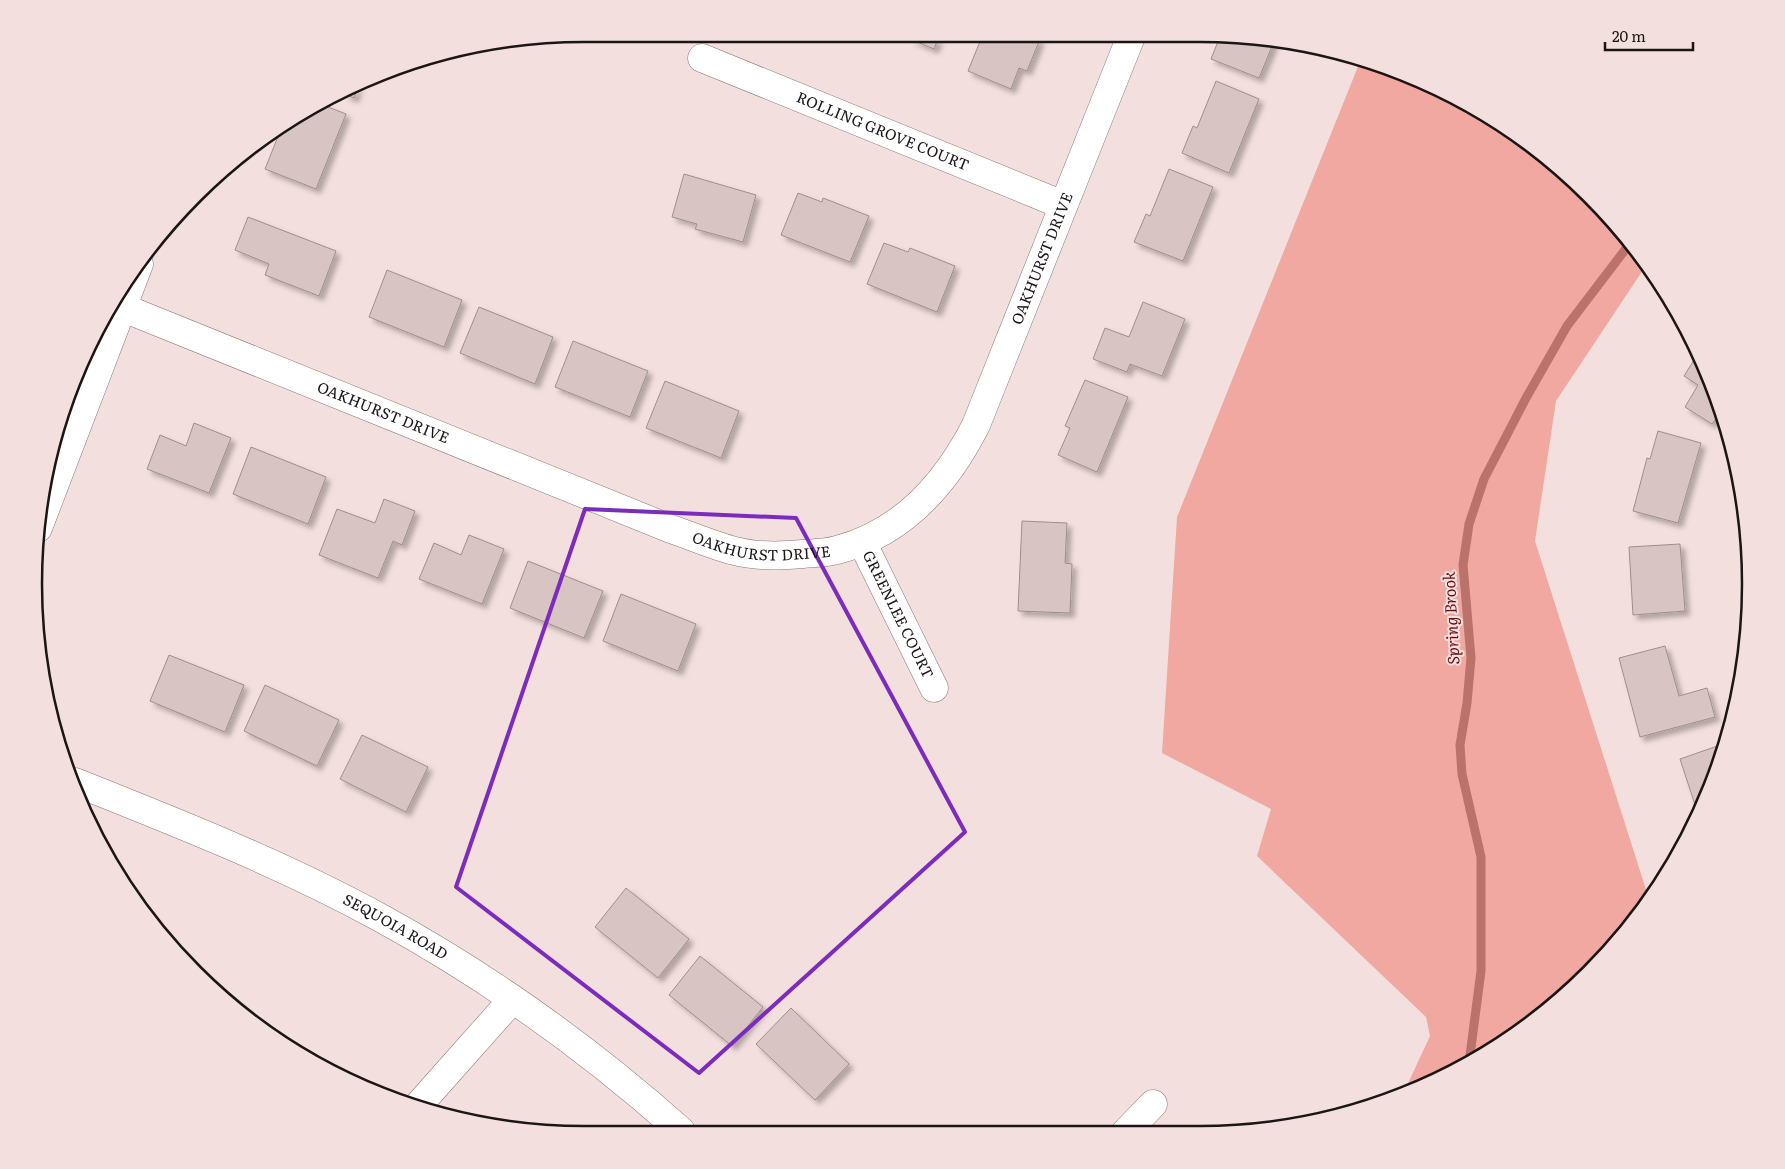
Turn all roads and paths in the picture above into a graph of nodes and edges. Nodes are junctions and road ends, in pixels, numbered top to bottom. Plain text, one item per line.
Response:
1 (1128, 42) edge
2 (702, 58) dead end
3 (1063, 205) junction
4 (119, 306) edge
5 (118, 308) edge
6 (50, 494) edge
7 (862, 542) junction
8 (934, 688) dead end
9 (81, 784) edge
10 (512, 1000) junction
11 (422, 1101) edge
12 (1153, 1104) dead end
13 (675, 1126) edge
14 (1132, 1126) edge

1 - 3 street, OAKHURST DRIVE
2 - 3 street, ROLLING GROVE COURT
3 - 7 street, OAKHURST DRIVE
4 - 7 street, OAKHURST DRIVE
5 - 6 street
7 - 8 street, GREENLEE COURT
9 - 10 street, SEQUOIA ROAD
10 - 11 street
10 - 13 street, SEQUOIA ROAD
12 - 14 street

